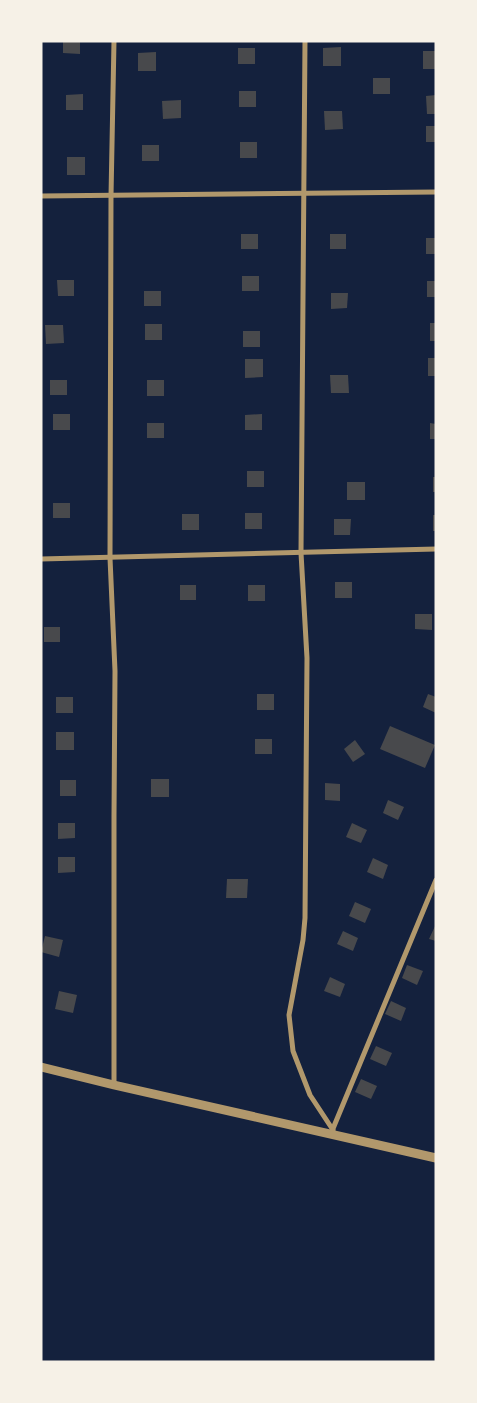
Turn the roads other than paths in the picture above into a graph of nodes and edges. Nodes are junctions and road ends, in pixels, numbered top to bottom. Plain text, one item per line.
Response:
1 (114, 41) edge
2 (305, 41) edge
3 (436, 192) edge
4 (303, 193) junction
5 (41, 196) edge
6 (111, 196) junction
7 (436, 549) edge
8 (301, 553) junction
9 (110, 558) junction
10 (41, 559) edge
11 (436, 880) edge
12 (41, 1067) edge
13 (114, 1085) junction
14 (332, 1132) junction
15 (436, 1158) edge

1 - 6 street
2 - 4 street
3 - 4 street
4 - 6 street
4 - 8 street
5 - 6 street
6 - 9 street
7 - 8 street
8 - 9 street
8 - 14 street
9 - 10 street
9 - 13 street
11 - 14 street
12 - 13 street
13 - 14 street
14 - 15 street

